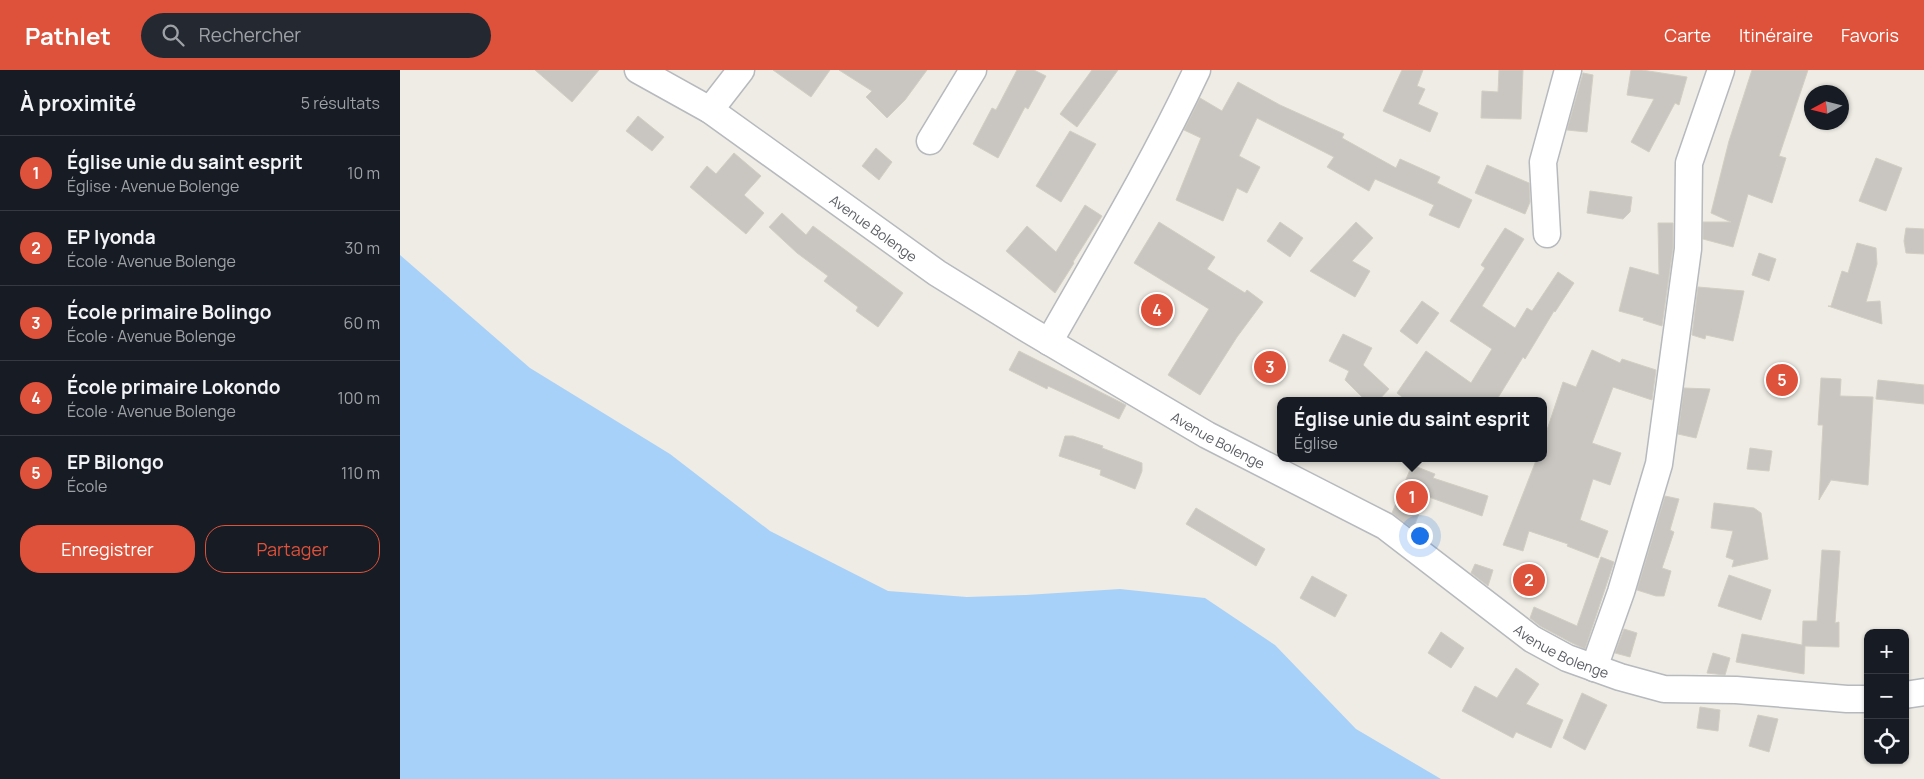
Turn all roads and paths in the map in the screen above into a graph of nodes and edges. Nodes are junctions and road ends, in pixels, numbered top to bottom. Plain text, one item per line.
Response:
1 (638, 70) edge
2 (741, 70) edge
3 (973, 70) edge
4 (1197, 70) edge
5 (1568, 70) edge
6 (1721, 70) edge
7 (710, 110) junction
8 (930, 140) dead end
9 (1547, 234) dead end
10 (1049, 342) junction
11 (1594, 668) junction
12 (1924, 692) edge
13 (1909, 694) edge
14 (1864, 699) edge

1 - 7 street, Avenue Bolenge
2 - 7 street
3 - 8 street
4 - 10 street
5 - 9 street
6 - 11 street
7 - 10 street, Avenue Bolenge
10 - 11 street, Avenue Bolenge
11 - 14 street, Avenue Bolenge
12 - 13 street

